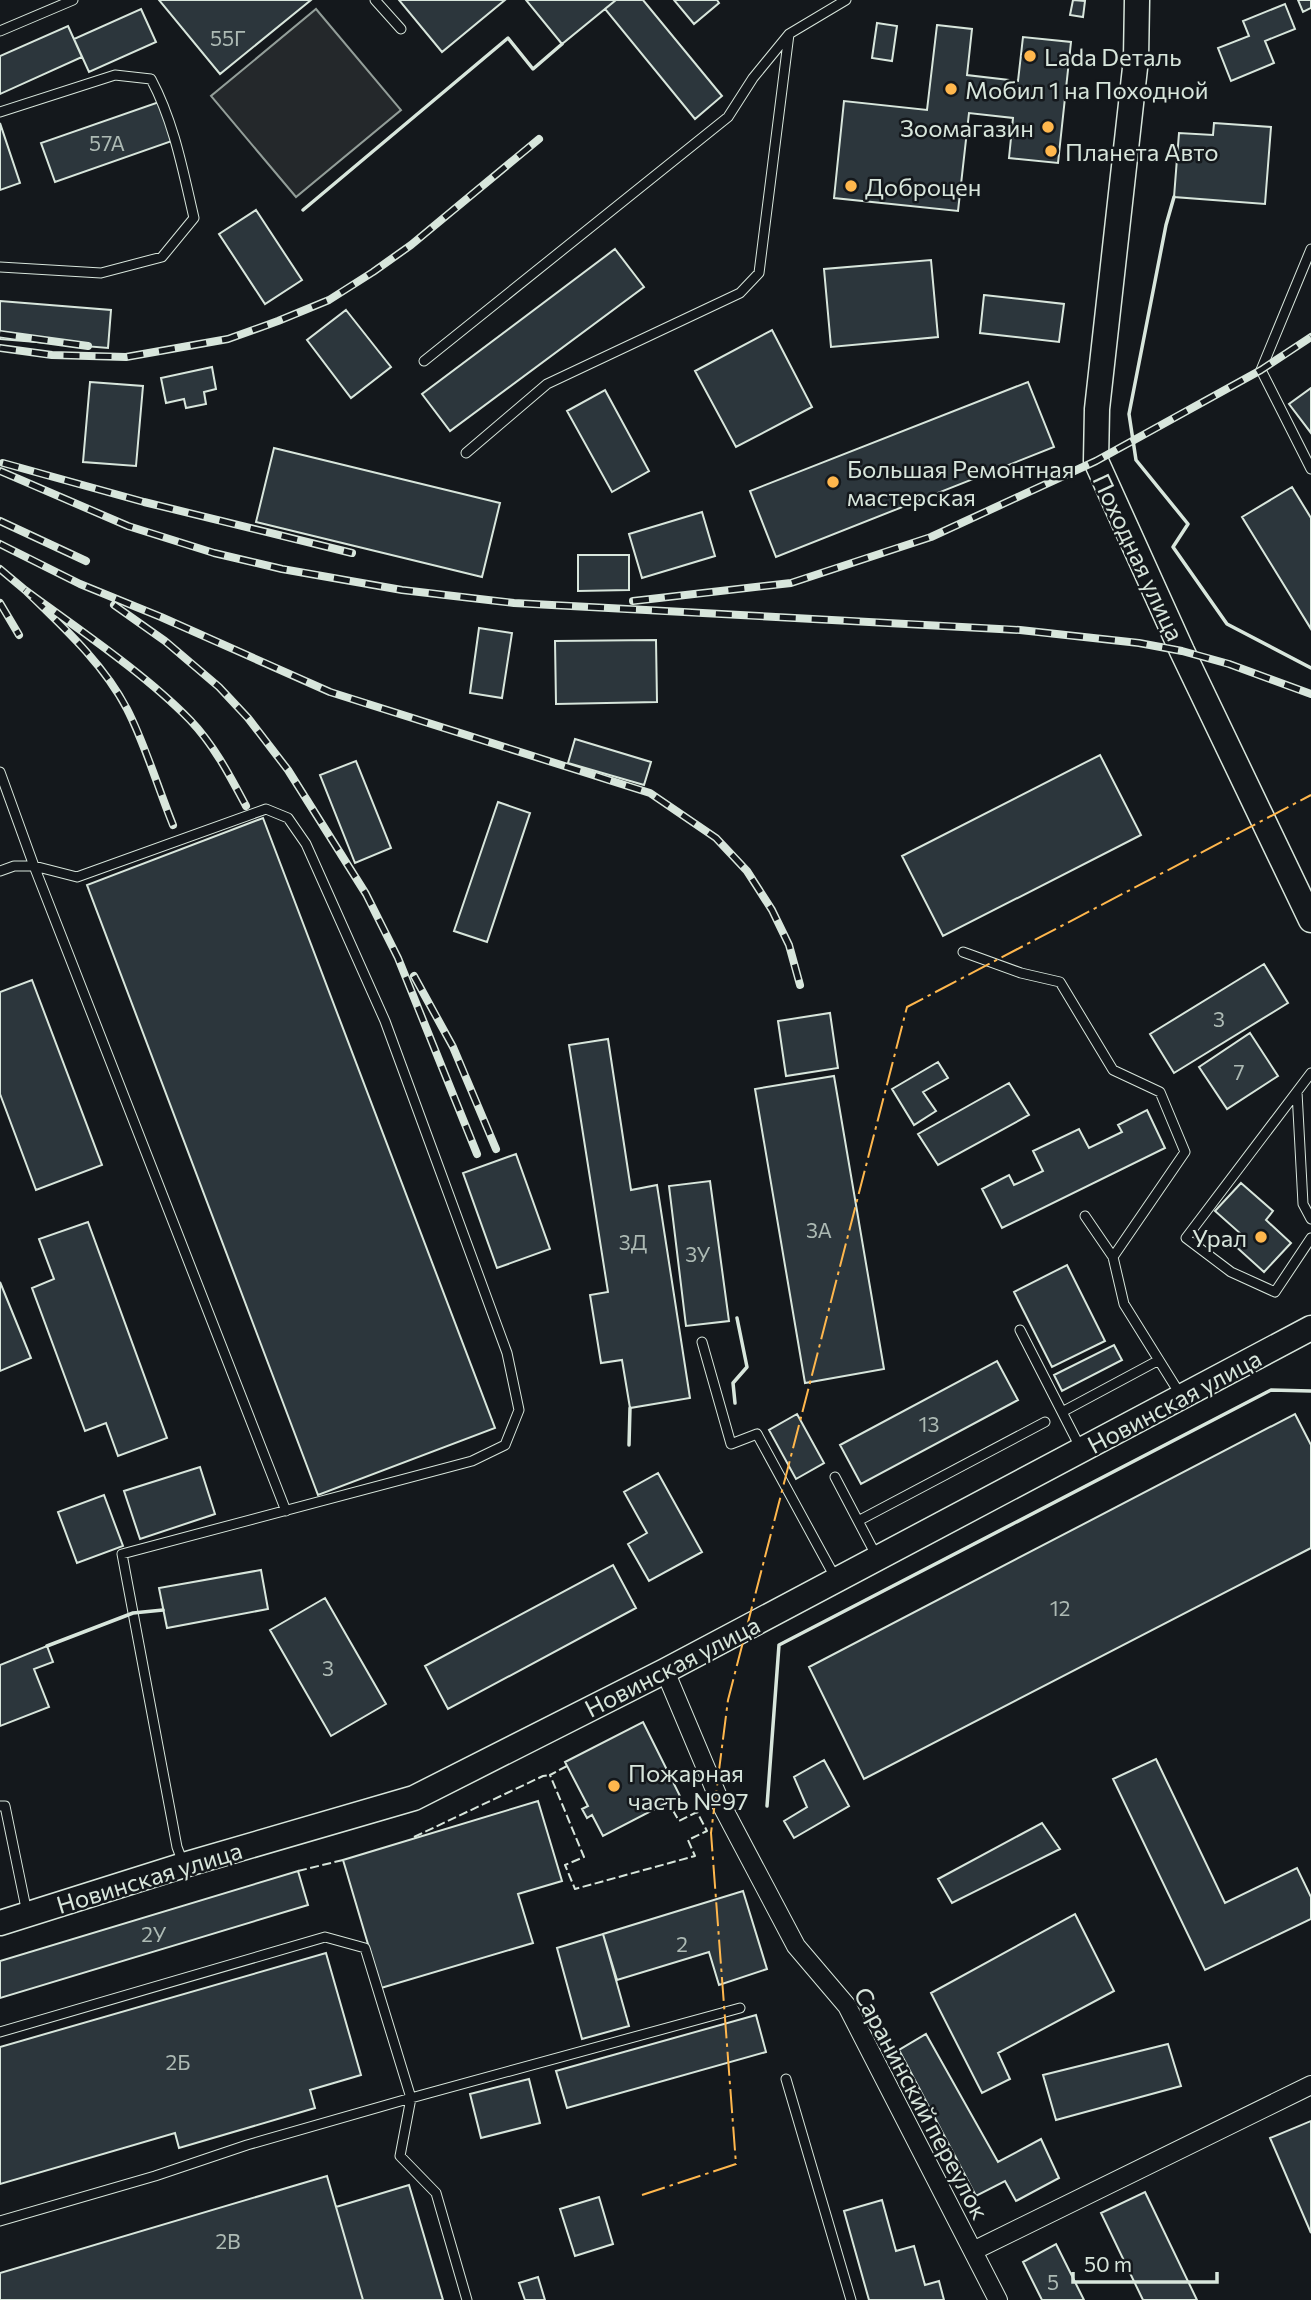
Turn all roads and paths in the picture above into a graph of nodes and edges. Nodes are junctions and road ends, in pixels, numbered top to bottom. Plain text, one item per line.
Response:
1 (73, 0) edge
2 (375, 0) edge
3 (846, 0) edge
4 (1137, 0) edge
5 (401, 29) dead end
6 (0, 30) edge
7 (789, 34) junction
8 (0, 112) edge
9 (1311, 249) edge
10 (0, 267) edge
11 (424, 361) dead end
12 (466, 453) dead end
13 (1311, 469) edge
14 (0, 772) edge
15 (34, 866) junction
16 (0, 872) edge
17 (1311, 919) edge
18 (962, 952) dead end
19 (1311, 1073) edge
20 (1297, 1092) junction
21 (1085, 1216) dead end
22 (1311, 1219) edge
23 (1311, 1238) edge
24 (1113, 1257) junction
25 (1311, 1328) edge
26 (1020, 1330) dead end
27 (702, 1342) dead end
28 (1159, 1360) junction
29 (1182, 1397) junction
30 (1062, 1412) junction
31 (1045, 1422) dead end
32 (1082, 1450) junction
33 (835, 1476) dead end
34 (286, 1511) junction
35 (858, 1521) junction
36 (878, 1558) junction
37 (837, 1580) junction
38 (665, 1671) junction
39 (0, 1806) edge
40 (184, 1865) junction
41 (27, 1915) junction
42 (0, 1923) edge
43 (740, 2008) dead end
44 (0, 2032) edge
45 (786, 2080) dead end
46 (1311, 2085) edge
47 (411, 2098) junction
48 (0, 2221) edge
49 (973, 2252) junction
50 (467, 2300) edge
51 (851, 2300) edge
52 (998, 2300) edge

1 - 6 lane
2 - 5 lane
3 - 7 lane
4 - 17 main road, Походная улица
7 - 11 lane
7 - 12 lane
8 - 10 lane
9 - 13 lane
14 - 15 lane
15 - 16 lane
15 - 34 lane
15 - 34 lane
18 - 24 lane
19 - 20 lane
20 - 22 lane
20 - 23 lane
21 - 24 lane
24 - 28 lane
25 - 29 main road, Новинская улица
26 - 30 lane
27 - 37 lane
28 - 29 lane
28 - 30 lane
29 - 32 main road, Новинская улица
30 - 32 lane
31 - 35 lane
32 - 36 main road, Новинская улица
33 - 35 lane
34 - 40 lane
35 - 36 lane
36 - 37 main road, Новинская улица
37 - 38 main road, Новинская улица
38 - 40 main road, Новинская улица
38 - 49 street, Саранинский переулок
39 - 41 lane
40 - 41 main road, Новинская улица
41 - 42 main road, Новинская улица
43 - 47 lane
44 - 47 lane
45 - 51 lane
46 - 49 street
47 - 48 lane
47 - 50 lane
49 - 52 street, Саранинский переулок

